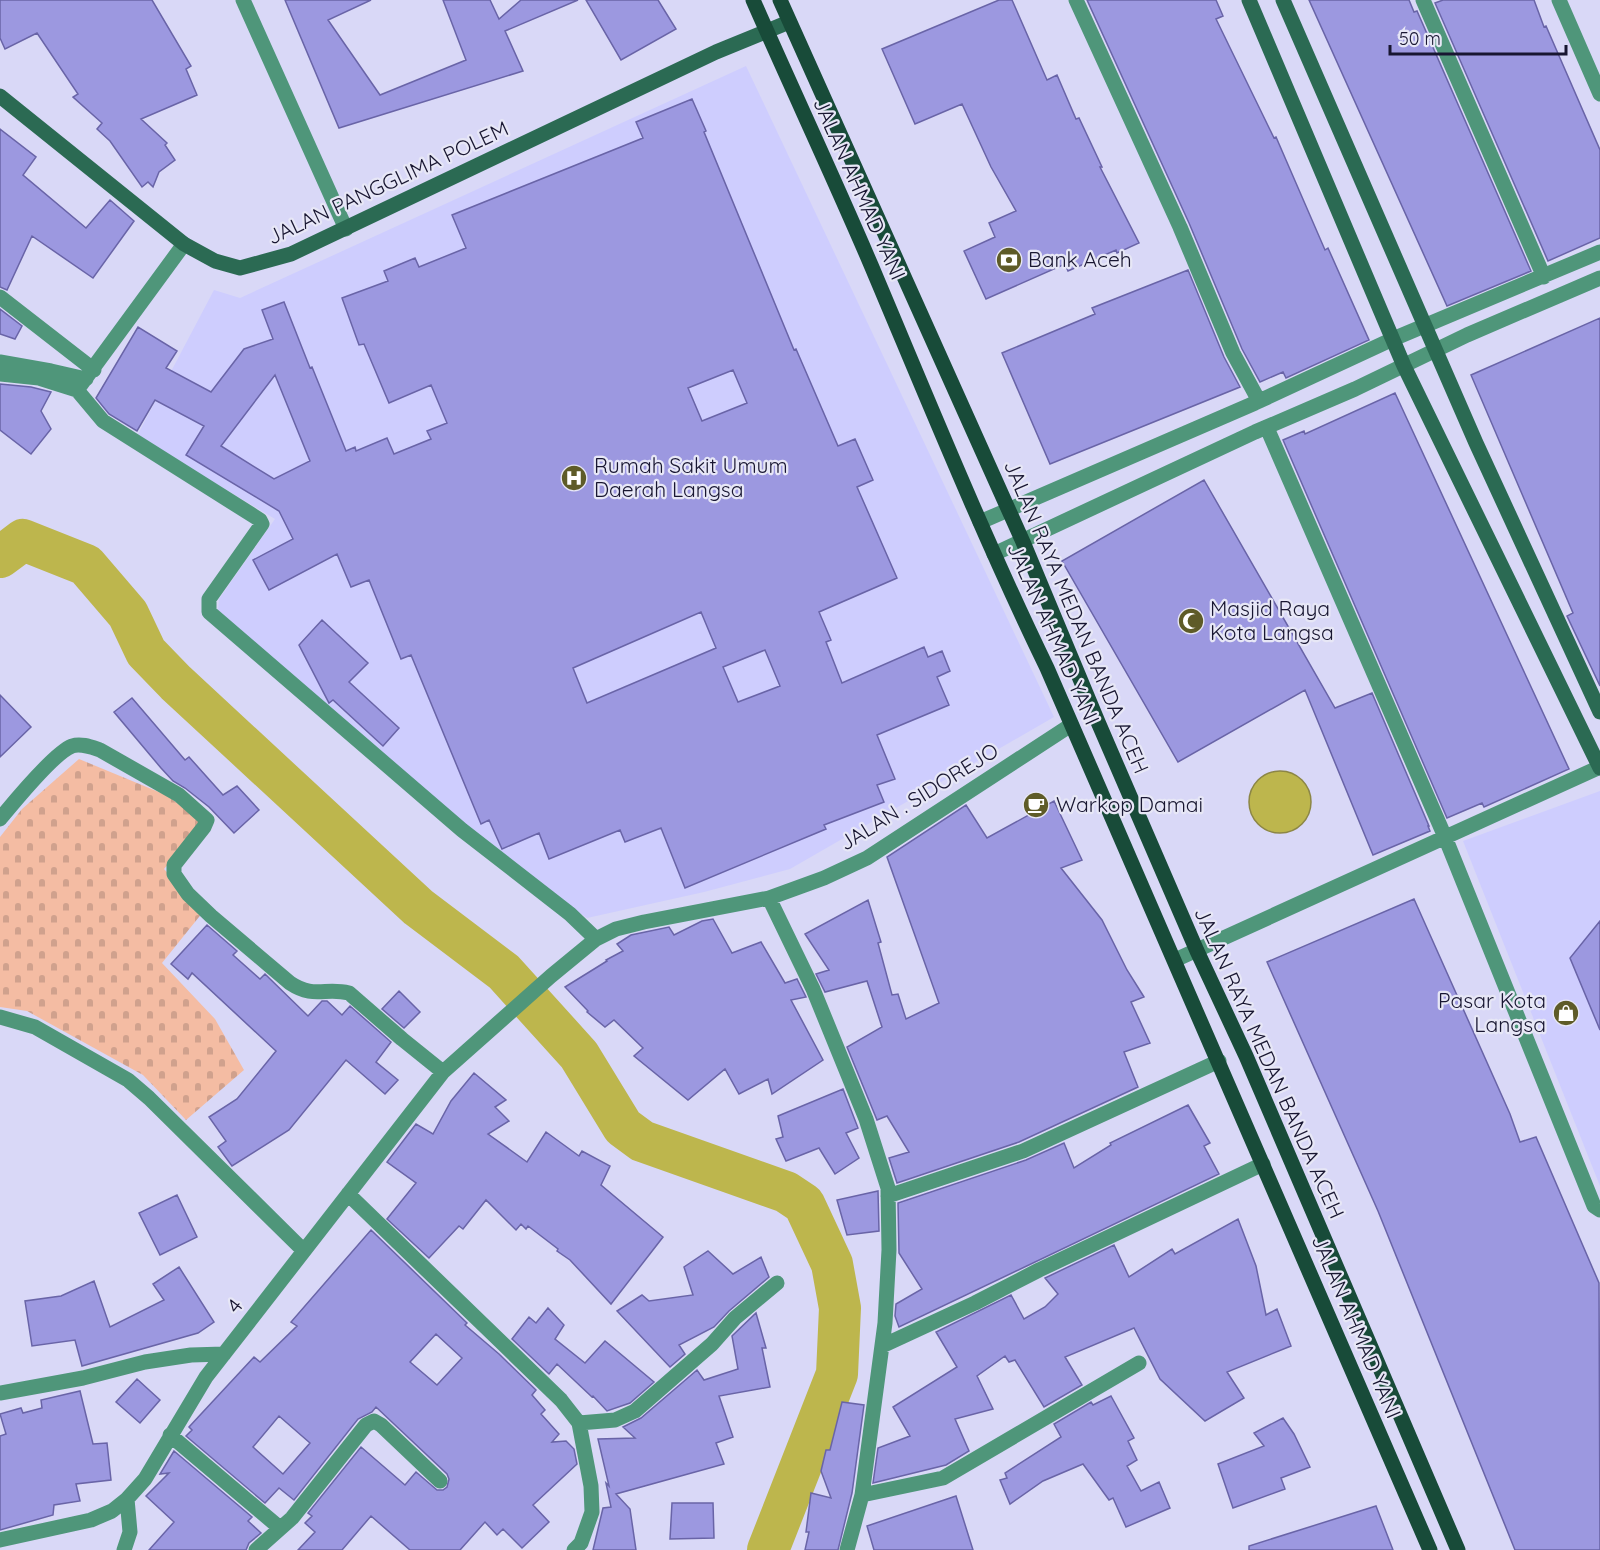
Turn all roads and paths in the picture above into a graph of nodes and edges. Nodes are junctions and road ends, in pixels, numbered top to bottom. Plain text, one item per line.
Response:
1 (243, 0) edge
2 (753, 0) edge
3 (780, 0) edge
4 (1076, 0) edge
5 (1250, 0) edge
6 (1283, 0) edge
7 (1423, 0) edge
8 (1559, 0) edge
9 (789, 22) junction
10 (766, 31) junction
11 (1600, 94) edge
12 (0, 96) edge
13 (346, 229) junction
14 (184, 244) junction
15 (1600, 252) edge
16 (1544, 277) junction
17 (1600, 278) edge
18 (0, 297) edge
19 (1425, 327) junction
20 (1393, 339) junction
21 (1436, 350) junction
22 (0, 362) edge
23 (1404, 366) junction
24 (0, 374) edge
25 (86, 380) junction
26 (1259, 401) junction
27 (1266, 428) junction
28 (1008, 510) junction
29 (980, 522) junction
30 (1023, 542) junction
31 (994, 554) junction
32 (1532, 565) junction
33 (1506, 578) junction
34 (1600, 712) edge
35 (1071, 725) junction
36 (1600, 768) edge
37 (0, 819) edge
38 (1445, 837) junction
39 (769, 898) junction
40 (596, 939) junction
41 (1197, 951) junction
42 (1175, 960) junction
43 (0, 1017) edge
44 (475, 1044) joint
45 (1219, 1061) junction
46 (443, 1072) junction
47 (1263, 1164) junction
48 (348, 1194) junction
49 (888, 1196) junction
50 (1597, 1208) edge
51 (1600, 1221) edge
52 (304, 1251) junction
53 (777, 1282) dead end
54 (882, 1346) junction
55 (224, 1354) junction
56 (1139, 1363) dead end
57 (0, 1392) edge
58 (579, 1423) junction
59 (171, 1435) junction
60 (440, 1481) dead end
61 (862, 1495) junction
62 (127, 1499) junction
63 (280, 1528) junction
64 (0, 1540) edge
65 (124, 1550) edge
66 (256, 1550) edge
67 (574, 1550) edge
68 (847, 1550) edge
69 (1430, 1550) edge
70 (1458, 1550) edge

1 - 13 street
2 - 10 main road, JALAN AHMAD YANI
3 - 9 main road, JALAN RAYA MEDAN BANDA ACEH
4 - 26 street
5 - 20 main road
6 - 19 main road
7 - 16 street
8 - 11 street
9 - 10 main road, JALAN PANGGLIMA POLEM
9 - 28 main road, JALAN RAYA MEDAN BANDA ACEH
10 - 13 main road, JALAN PANGGLIMA POLEM
10 - 29 main road, JALAN AHMAD YANI
12 - 14 main road, JALAN PANGGLIMA POLEM
13 - 14 main road, JALAN PANGGLIMA POLEM
14 - 25 street
15 - 16 street
16 - 19 street
17 - 21 street
18 - 25 street
19 - 20 street
19 - 21 main road
20 - 23 main road
20 - 26 street
21 - 23 street
21 - 32 main road
22 - 25 street
23 - 27 street
23 - 33 main road
24 - 25 street
25 - 40 street
26 - 28 street
27 - 30 street
27 - 38 street
28 - 29 street
28 - 30 main road, JALAN RAYA MEDAN BANDA ACEH
29 - 31 main road, JALAN AHMAD YANI
30 - 31 street
30 - 41 main road, JALAN RAYA MEDAN BANDA ACEH
31 - 35 main road, JALAN AHMAD YANI
32 - 33 main road
32 - 34 main road
33 - 36 main road
35 - 39 street, JALAN . SIDOREJO
35 - 42 main road, JALAN AHMAD YANI
36 - 38 street
37 - 46 street
38 - 41 street
38 - 50 street
39 - 40 street, JALAN . SIDOREJO
39 - 49 street
40 - 44 street, JALAN . SIDOREJO
41 - 42 street
41 - 70 main road, JALAN RAYA MEDAN BANDA ACEH
42 - 45 main road, JALAN AHMAD YANI
43 - 52 street
44 - 46 street, 4
45 - 47 main road, JALAN AHMAD YANI
45 - 49 street
46 - 48 street, 4
47 - 54 street
47 - 69 main road, JALAN AHMAD YANI
48 - 52 street, 4
48 - 58 street
49 - 54 street
50 - 51 street
52 - 55 street, 4
53 - 58 street
54 - 61 street
55 - 57 street
55 - 59 street, 4
56 - 61 street
58 - 67 street
59 - 62 street, 4
59 - 63 street
60 - 63 street
61 - 68 street
62 - 64 street, 4
62 - 65 street
63 - 66 street

